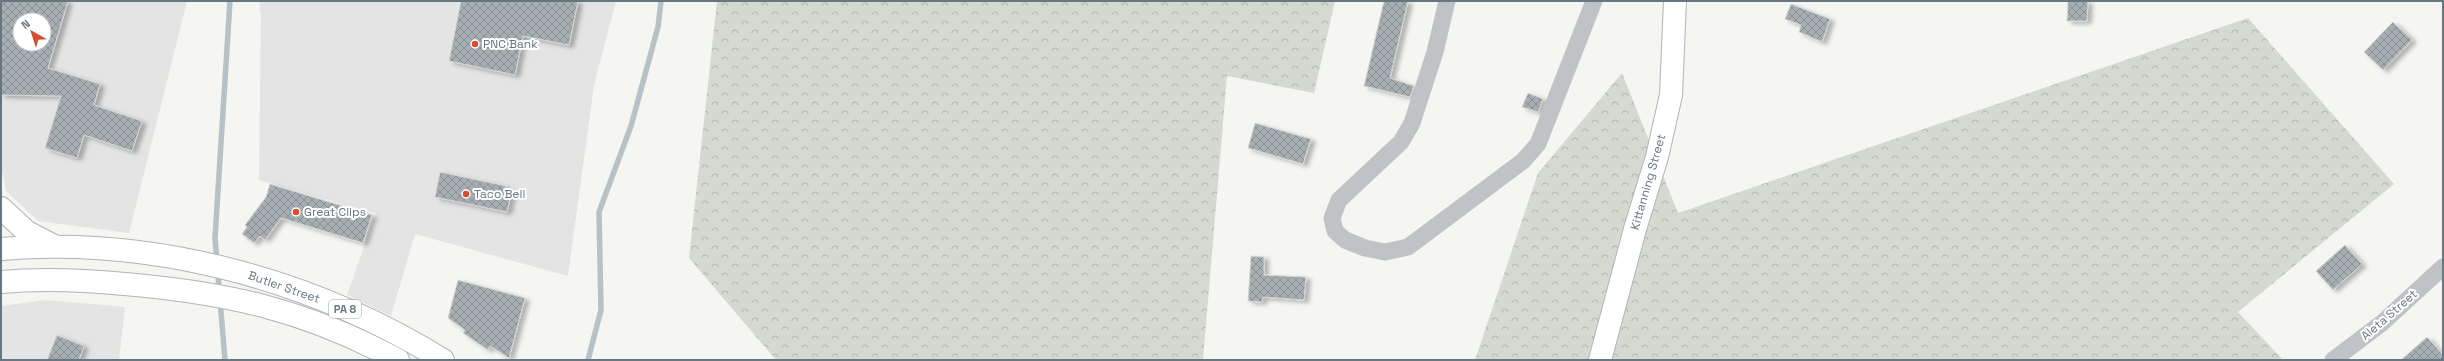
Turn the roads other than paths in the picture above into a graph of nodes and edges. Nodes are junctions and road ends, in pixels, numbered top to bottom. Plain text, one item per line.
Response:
1 (1446, 1) edge
2 (1594, 1) edge
3 (1674, 1) edge
4 (1, 208) edge
5 (59, 248) junction
6 (1, 249) edge
7 (2443, 267) edge
8 (1, 282) edge
9 (398, 360) edge
10 (443, 360) edge
11 (1600, 360) edge
12 (2333, 360) edge

1 - 2 street
3 - 11 main road, Kittanning Street
4 - 5 main road
5 - 6 main road, PA 8
5 - 10 main road, Butler Street / PA 8
7 - 12 street, Aleta Street
8 - 9 main road, Butler Street / PA 8

